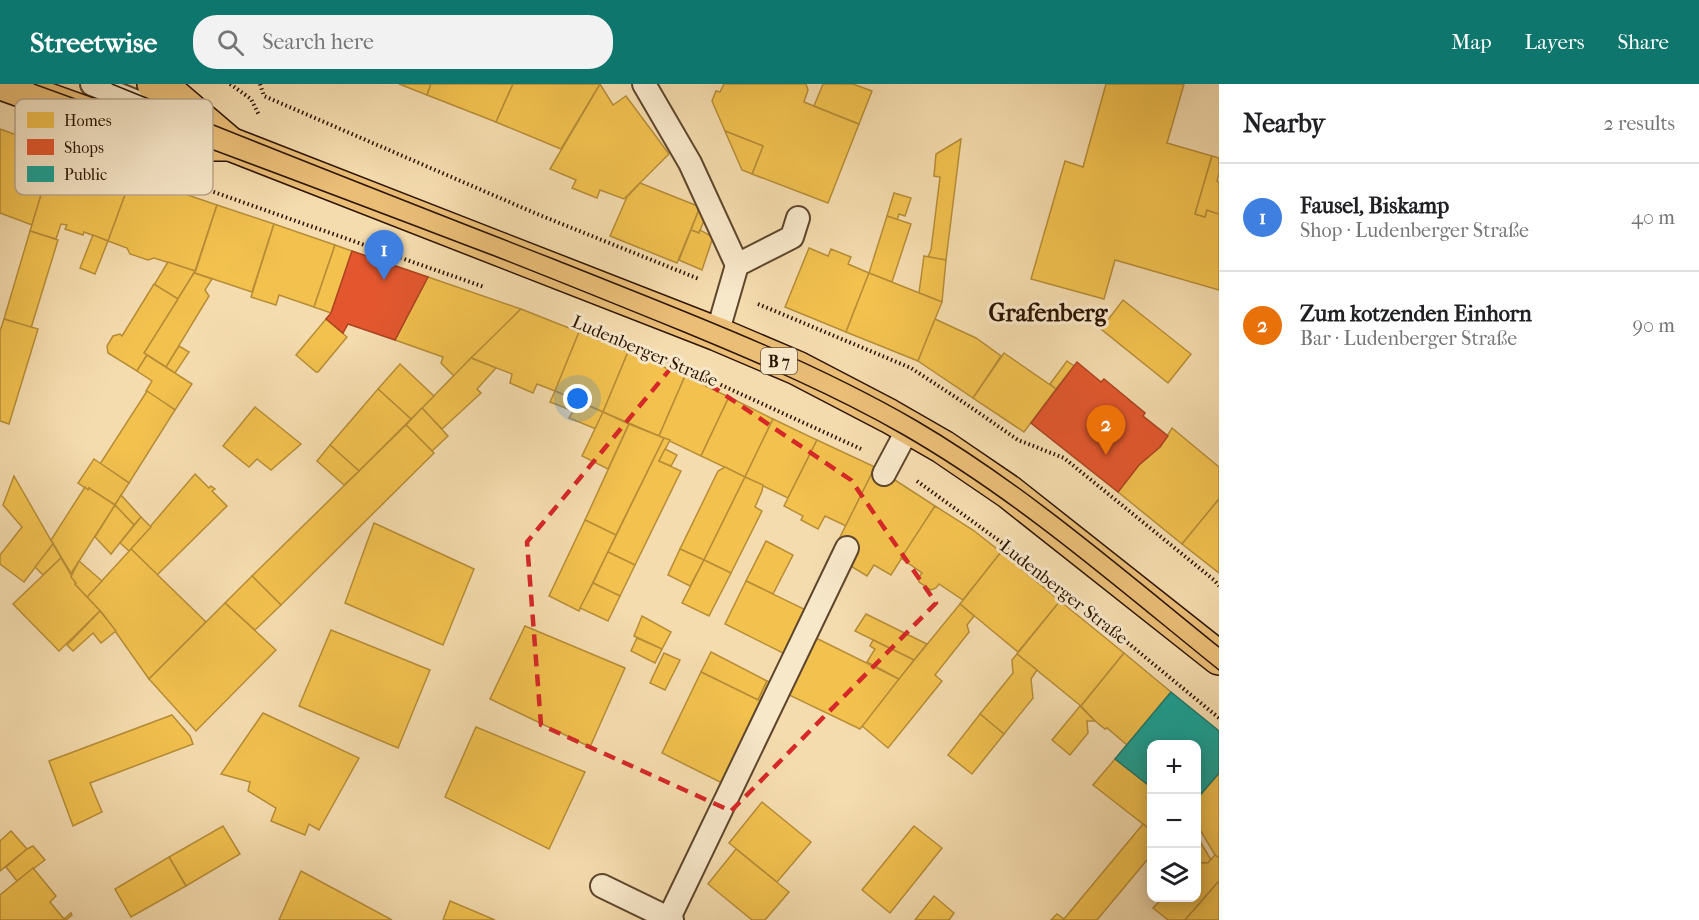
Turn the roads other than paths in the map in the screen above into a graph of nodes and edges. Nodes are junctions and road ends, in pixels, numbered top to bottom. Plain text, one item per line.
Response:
1 (4, 84) edge
2 (34, 84) edge
3 (92, 84) edge
4 (154, 84) edge
5 (644, 84) edge
6 (46, 99) edge
7 (75, 99) edge
8 (130, 99) edge
9 (176, 99) edge
10 (213, 130) edge
11 (213, 136) edge
12 (213, 141) edge
13 (213, 144) edge
14 (230, 144) junction
15 (798, 218) dead end
16 (737, 265) junction
17 (717, 334) junction
18 (909, 427) junction
19 (887, 469) road end
20 (847, 548) dead end
21 (1219, 658) edge
22 (602, 886) dead end
23 (671, 919) edge

1 - 6 main road, B 7
2 - 7 lane
3 - 8 lane
4 - 9 main road, B 7
5 - 16 lane
10 - 14 main road, B 7
11 - 14 lane
12 - 14 lane
13 - 14 main road, B 7
14 - 17 main road, B 7
15 - 16 lane
16 - 17 lane
17 - 18 main road, B 7
18 - 19 lane
18 - 21 main road, B 7
20 - 23 lane
22 - 23 lane

